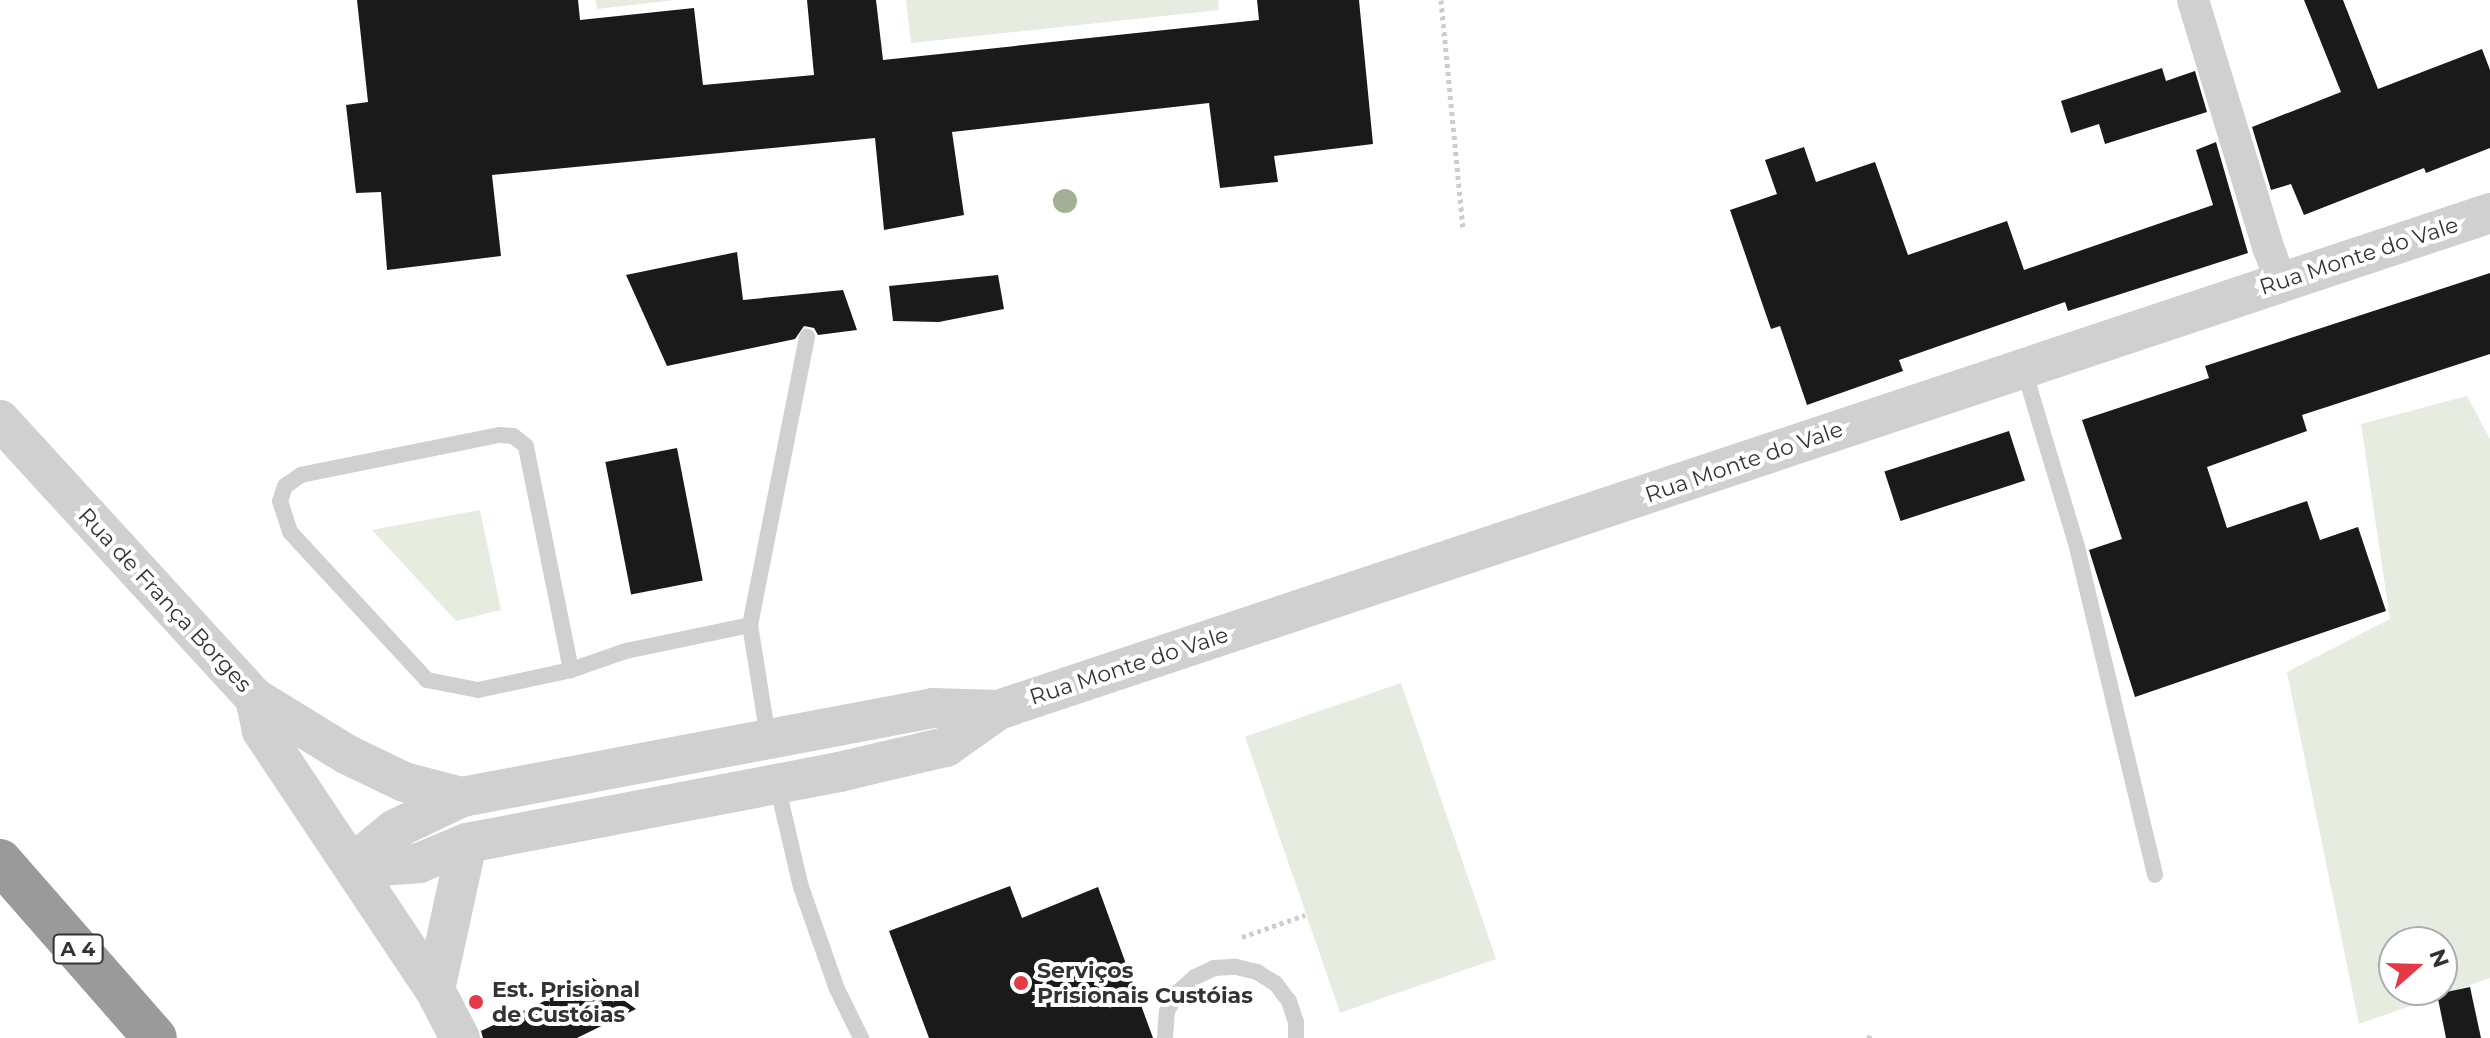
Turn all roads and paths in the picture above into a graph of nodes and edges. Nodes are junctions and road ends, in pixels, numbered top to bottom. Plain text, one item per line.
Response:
1 (1441, 0) edge
2 (2193, 0) edge
3 (2490, 213) edge
4 (1463, 228) dead end
5 (2281, 281) junction
6 (807, 337) dead end
7 (2023, 368) junction
8 (0, 420) edge
9 (750, 625) junction
10 (571, 670) junction
11 (255, 698) junction
12 (998, 710) junction
13 (768, 740) junction
14 (776, 784) junction
15 (462, 797) junction
16 (467, 843) junction
17 (0, 861) edge
18 (352, 864) junction
19 (2155, 875) dead end
20 (1305, 915) dead end
21 (1214, 968) junction
22 (435, 990) junction
23 (155, 1038) edge
24 (460, 1038) edge
25 (861, 1038) edge
26 (1165, 1038) edge
27 (1296, 1038) edge

1 - 4 path
2 - 5 street
3 - 5 street, Rua Monte do Vale
5 - 7 street, Rua Monte do Vale
6 - 9 lane
7 - 12 street, Rua Monte do Vale
7 - 19 lane
8 - 11 street, Rua de França Borges
9 - 10 lane
9 - 13 lane
10 - 10 lane
11 - 15 street, Rua Monte do Vale
11 - 18 street, Rua de França Borges
12 - 13 street, Rua Monte do Vale
12 - 14 street, Rua Monte do Vale
13 - 14 street
13 - 15 street, Rua Monte do Vale
14 - 16 street, Rua Monte do Vale
14 - 25 lane
15 - 18 street, Rua Monte do Vale
16 - 18 street, Rua Monte do Vale
16 - 22 street
17 - 23 highway, A 4
18 - 22 street, Rua de França Borges
20 - 21 path
21 - 26 lane
21 - 27 lane
22 - 24 street, Rua de França Borges

